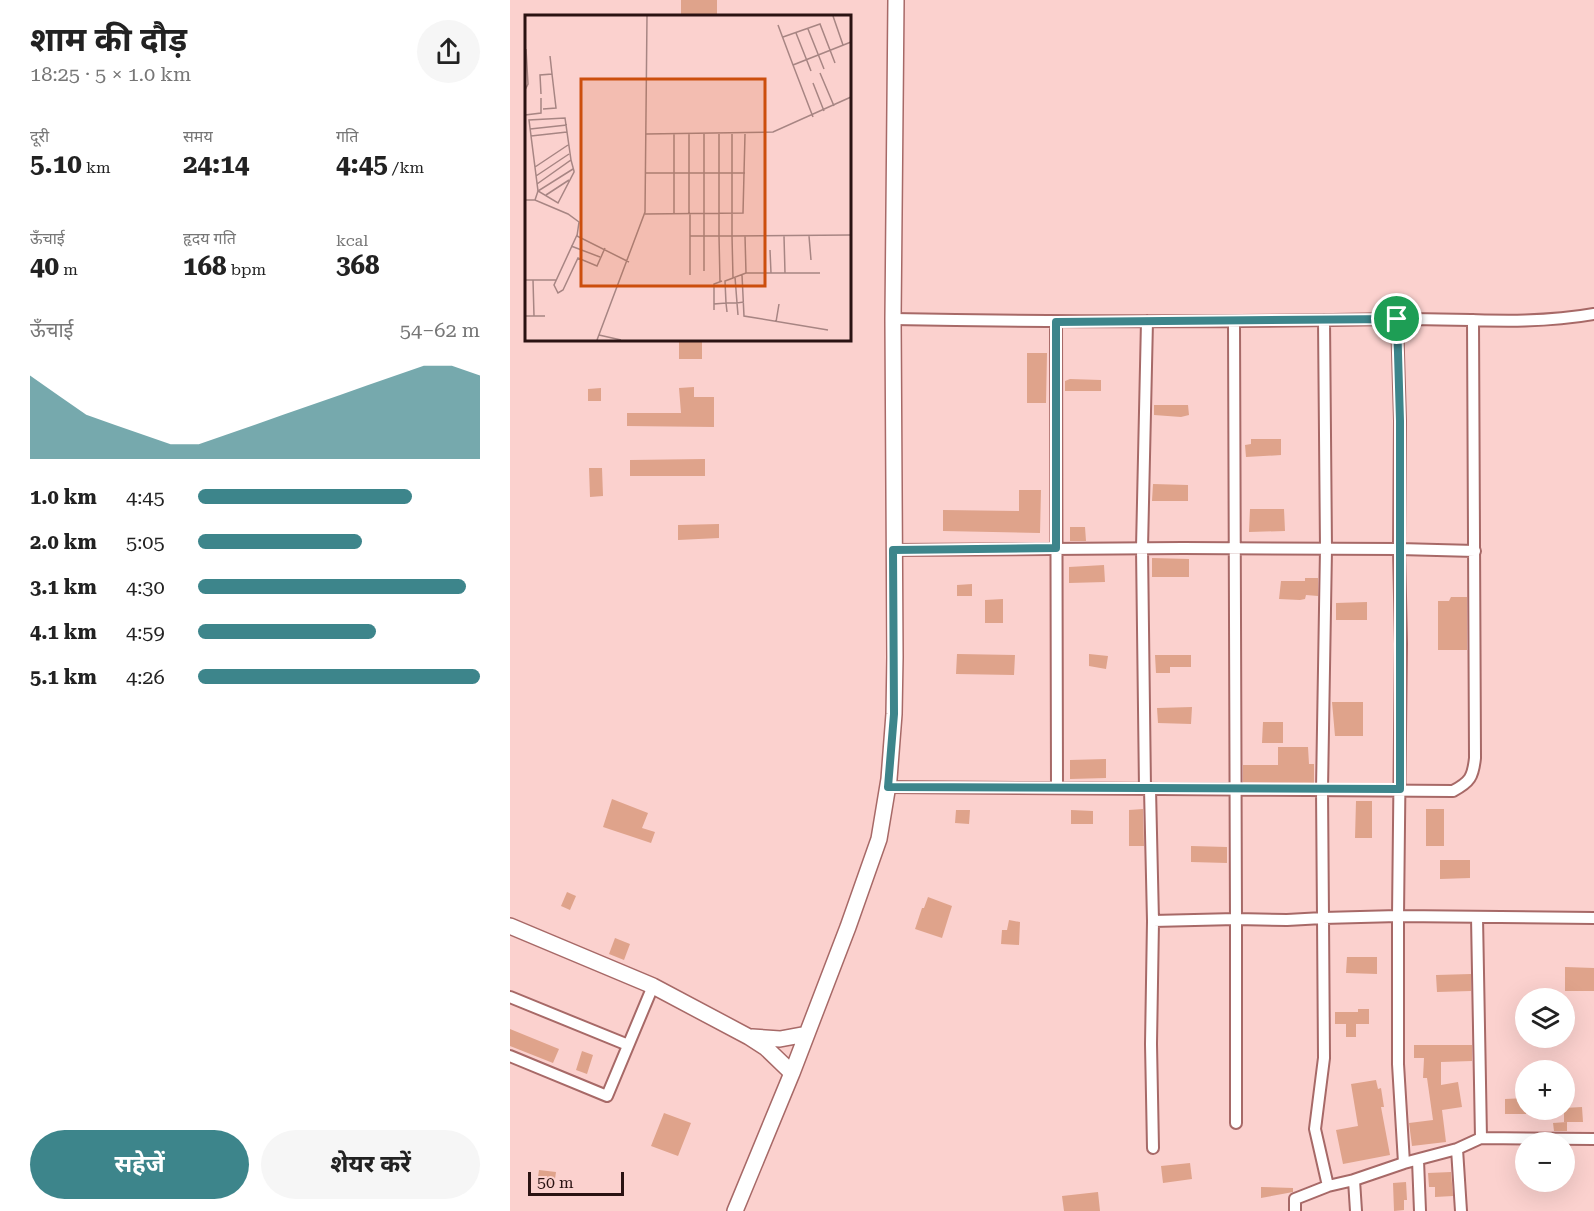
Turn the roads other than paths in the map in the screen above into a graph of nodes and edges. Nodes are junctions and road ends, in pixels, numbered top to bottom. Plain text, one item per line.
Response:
1 (896, 0) edge
2 (1594, 314) edge
3 (893, 319) junction
4 (1397, 319) junction
5 (1324, 320) junction
6 (1473, 320) junction
7 (1147, 321) junction
8 (1056, 322) junction
9 (1234, 322) junction
10 (1056, 548) junction
11 (1142, 548) junction
12 (1235, 548) junction
13 (1326, 549) junction
14 (1400, 549) junction
15 (893, 550) junction
16 (1475, 551) junction
17 (888, 787) junction
18 (1057, 788) junction
19 (1147, 789) junction
20 (1235, 789) junction
21 (1322, 789) junction
22 (1400, 789) junction
23 (1398, 916) junction
24 (1477, 917) junction
25 (1323, 918) junction
26 (1594, 918) edge
27 (1236, 919) junction
28 (1153, 921) junction
29 (510, 926) edge
30 (653, 986) junction
31 (510, 997) edge
32 (807, 1034) junction
33 (749, 1037) junction
34 (628, 1045) junction
35 (510, 1056) edge
36 (792, 1073) junction
37 (1236, 1123) dead end
38 (1481, 1138) junction
39 (1594, 1139) edge
40 (1153, 1148) dead end
41 (1457, 1149) junction
42 (1418, 1160) junction
43 (1404, 1163) junction
44 (1354, 1180) junction
45 (1328, 1186) junction
46 (735, 1211) edge
47 (1295, 1211) edge
48 (1356, 1211) edge
49 (1420, 1211) edge
50 (1461, 1211) edge

1 - 3 main road
2 - 6 street
3 - 8 street
3 - 15 main road
4 - 5 street
4 - 6 street
4 - 14 street
5 - 9 street
5 - 13 street
6 - 16 street
7 - 8 street
7 - 9 street
7 - 11 street
8 - 10 street
9 - 12 street
10 - 11 street
10 - 15 street
10 - 18 street
11 - 12 street
11 - 19 street
12 - 13 street
12 - 20 street
13 - 14 street
13 - 21 street
14 - 16 street
14 - 22 street
15 - 17 main road
16 - 22 street
17 - 18 street
17 - 32 main road
18 - 19 street
19 - 20 street
19 - 28 street
20 - 21 street
20 - 27 street
21 - 22 street
21 - 25 street
22 - 23 street
23 - 24 street
23 - 25 street
23 - 43 street
24 - 26 street
24 - 38 street
25 - 27 street
25 - 45 street
27 - 28 street
27 - 37 street
28 - 40 street
29 - 30 main road
30 - 33 main road
30 - 34 street
31 - 34 street
32 - 33 main road
32 - 36 main road
33 - 36 main road
34 - 35 street
36 - 46 main road
38 - 39 street
38 - 41 street
41 - 42 street
41 - 50 street
42 - 43 street
42 - 49 street
43 - 44 street
44 - 45 street
44 - 48 street
45 - 47 street

